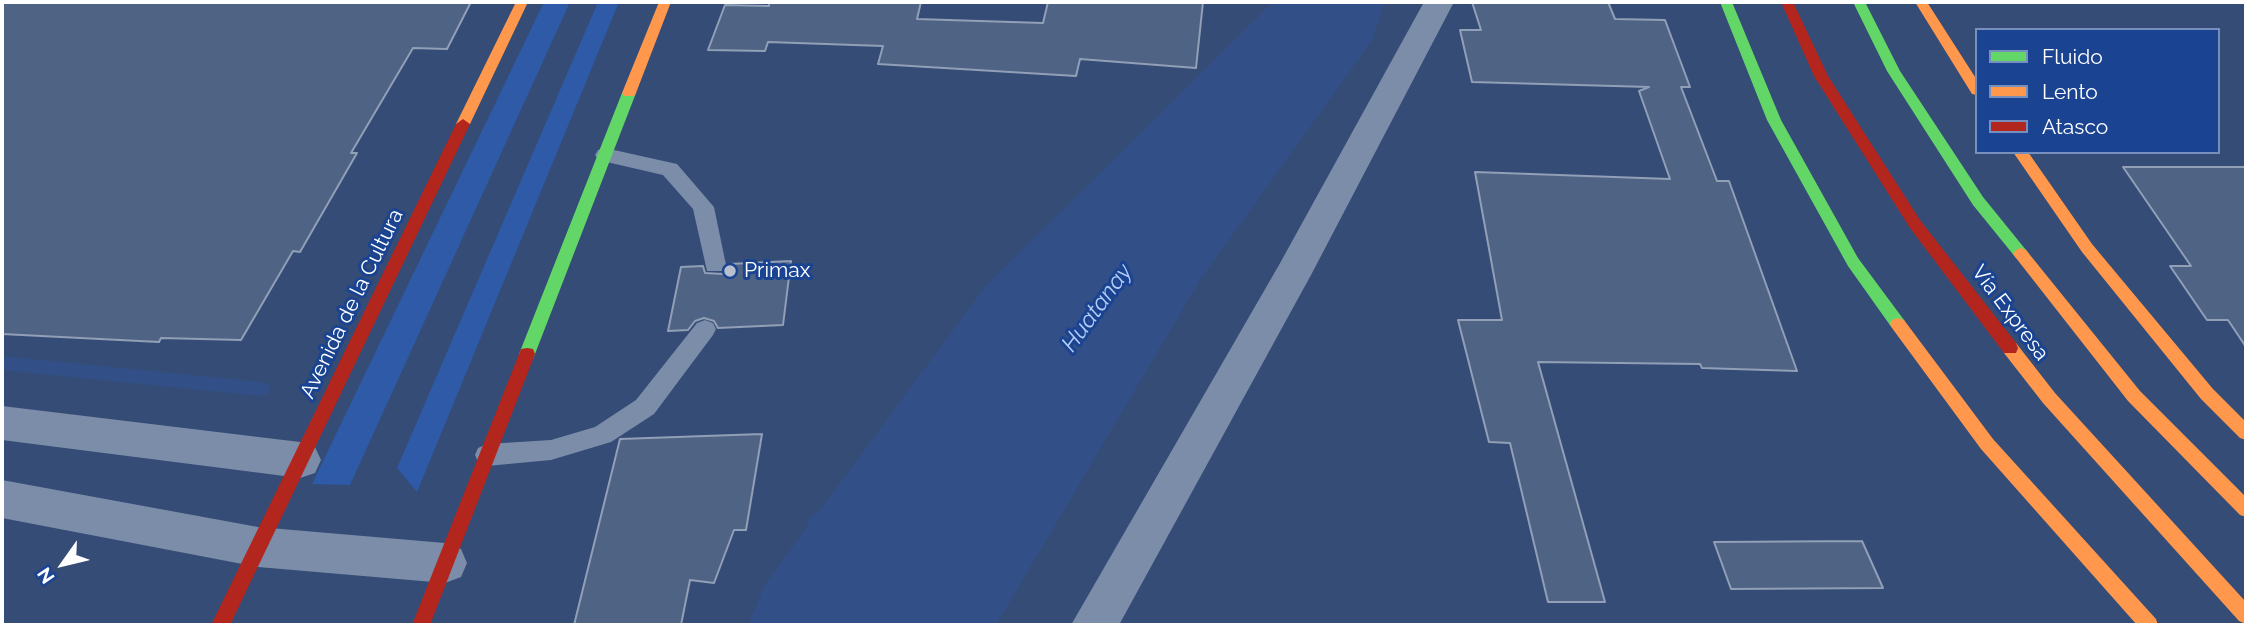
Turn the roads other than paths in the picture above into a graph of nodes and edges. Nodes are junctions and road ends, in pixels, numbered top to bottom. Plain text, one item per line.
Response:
1 (522, 2) edge
2 (665, 2) edge
3 (1439, 2) edge
4 (1726, 2) edge
5 (1787, 2) edge
6 (1859, 2) edge
7 (1921, 2) edge
8 (1975, 88) edge
9 (2021, 154) edge
10 (606, 155) junction
11 (715, 265) dead end
12 (705, 329) dead end
13 (2, 423) edge
14 (2246, 433) edge
15 (487, 455) junction
16 (300, 460) junction
17 (2, 499) edge
18 (2246, 509) edge
19 (258, 547) junction
20 (445, 563) junction
21 (2246, 615) edge
22 (220, 625) edge
23 (421, 625) edge
24 (1094, 625) edge
25 (2150, 625) edge

1 - 16 main road, Avenida de la Cultura
2 - 10 main road
3 - 24 street
4 - 25 main road
5 - 21 main road, Vía Expresa
6 - 18 main road, Vía Expresa
7 - 8 main road
9 - 14 main road
10 - 11 lane
10 - 15 main road
12 - 15 lane
13 - 16 street
15 - 20 main road
16 - 19 main road, Avenida de la Cultura
17 - 19 street
19 - 20 street
19 - 22 main road, Avenida de la Cultura
20 - 23 main road

